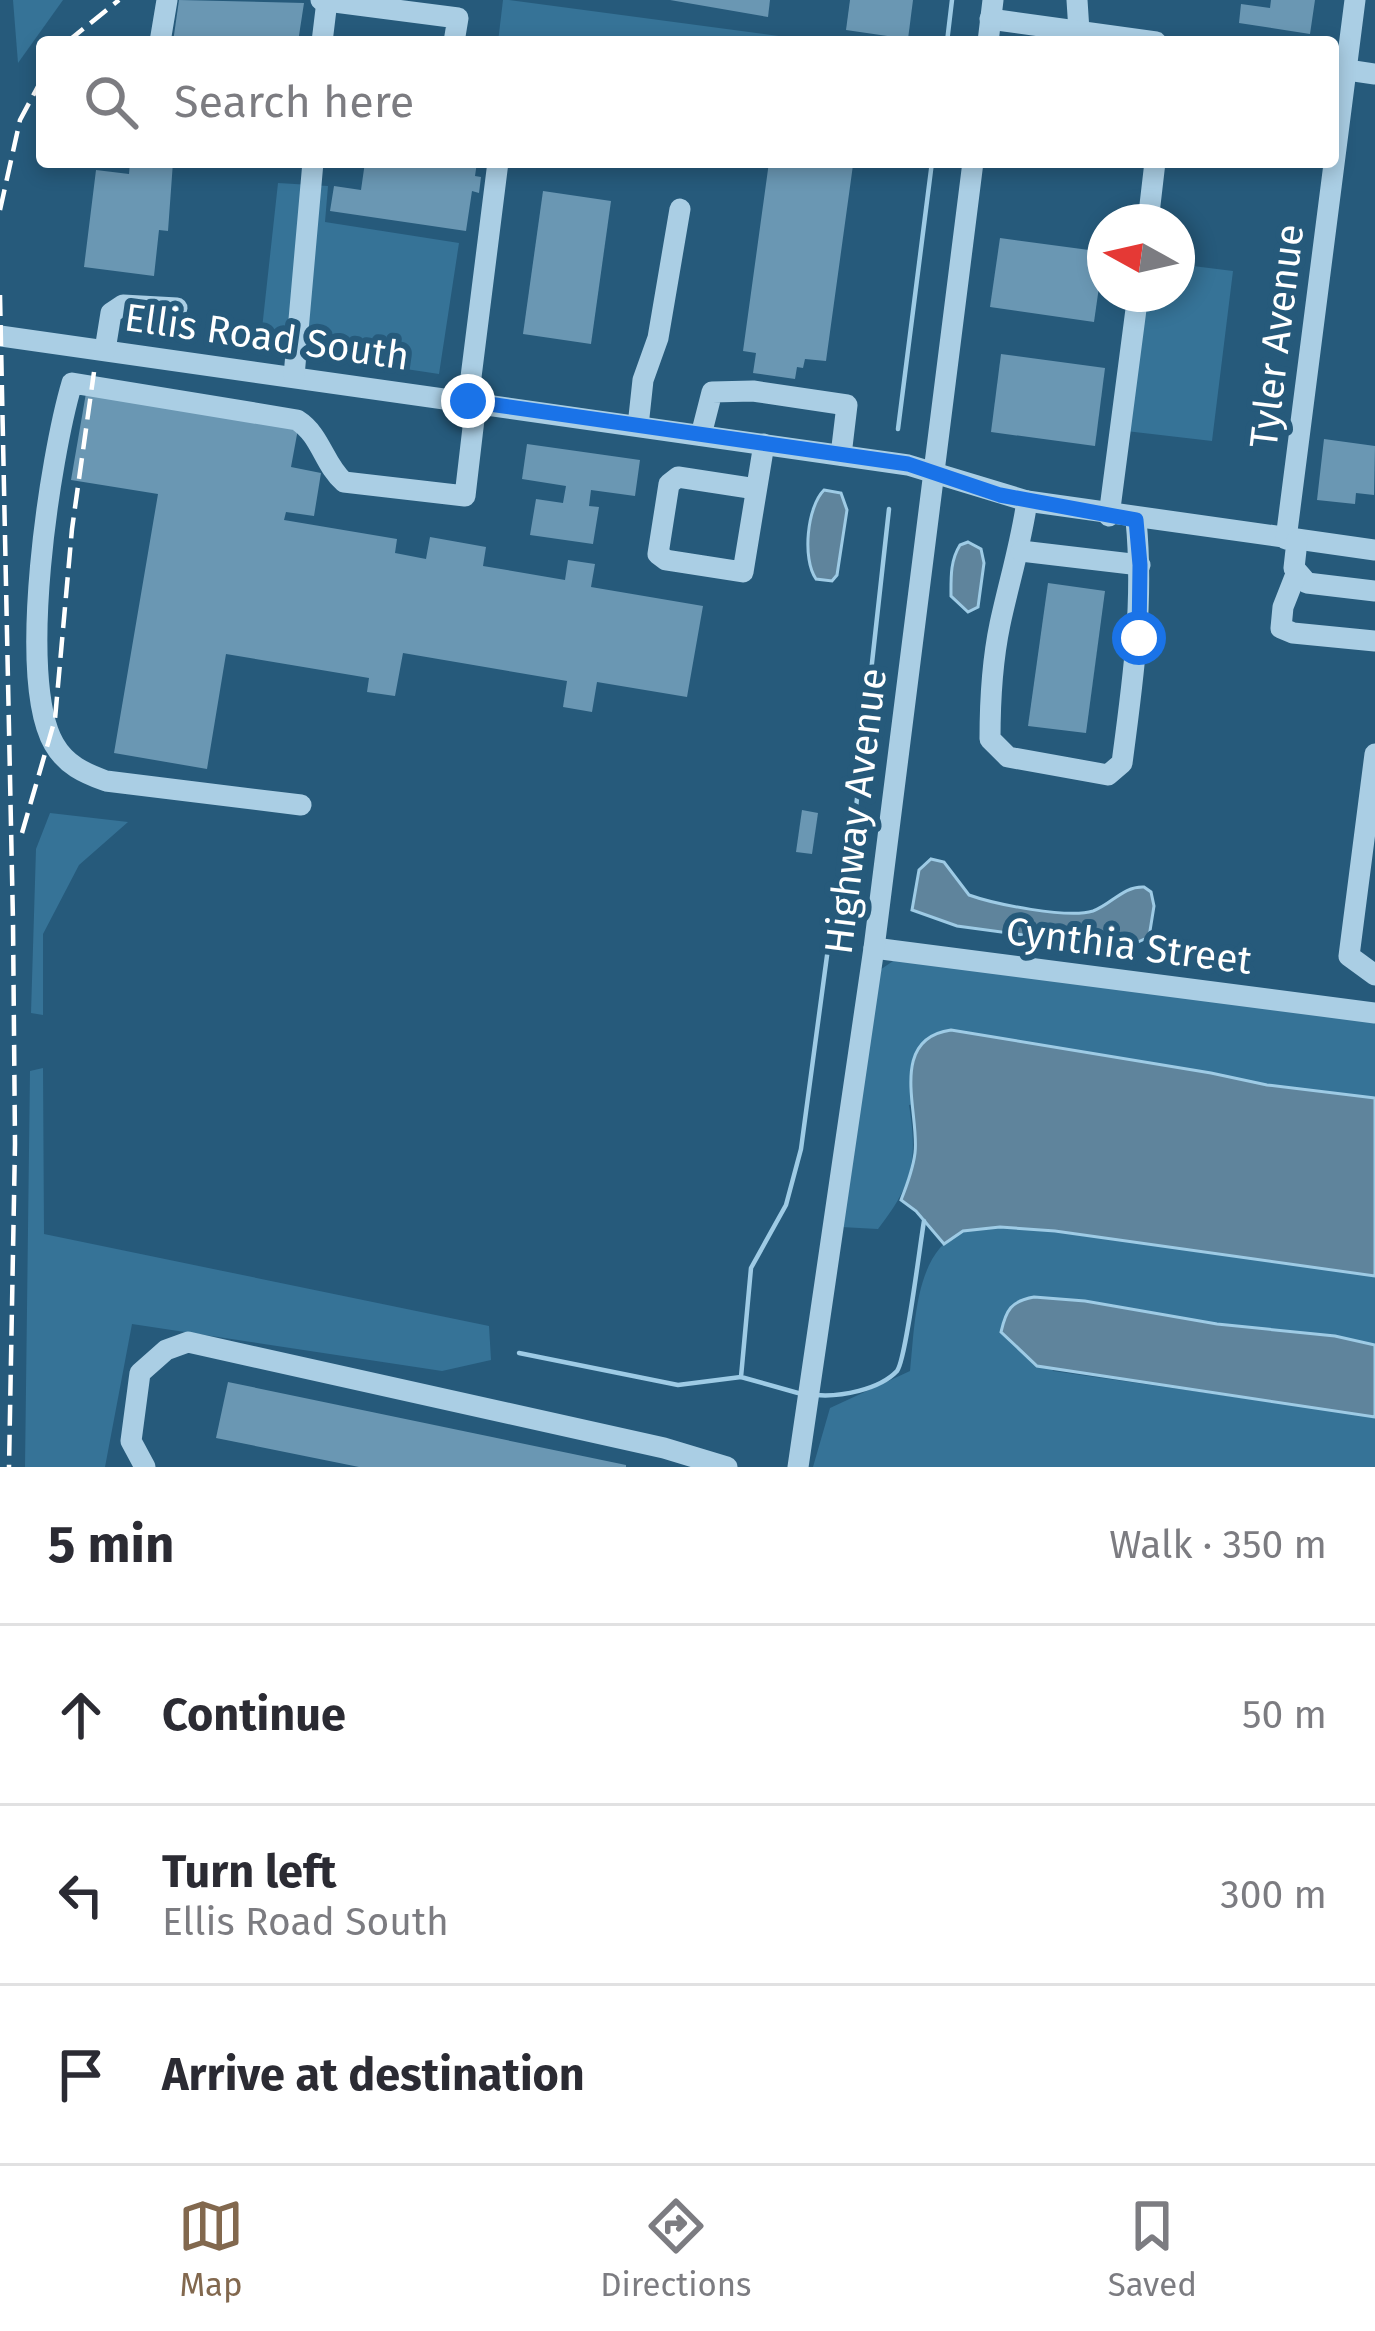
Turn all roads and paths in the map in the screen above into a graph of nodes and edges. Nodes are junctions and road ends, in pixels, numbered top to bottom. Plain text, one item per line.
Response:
1 (166, 0) edge
2 (324, 0) edge
3 (1078, 0) edge
4 (1355, 0) edge
5 (990, 20) edge
6 (1079, 32) junction
7 (161, 36) edge
8 (322, 36) edge
9 (455, 36) edge
10 (1110, 36) edge
11 (1340, 69) edge
12 (1375, 74) edge
13 (312, 168) edge
14 (497, 168) edge
15 (972, 168) edge
16 (1155, 168) edge
17 (1330, 168) edge
18 (1150, 204) edge
19 (680, 209) dead end
20 (177, 308) dead end
21 (1136, 312) edge
22 (0, 336) edge
23 (105, 350) junction
24 (294, 376) junction
25 (472, 402) junction
26 (638, 426) junction
27 (701, 435) junction
28 (764, 444) junction
29 (841, 455) junction
30 (934, 472) junction
31 (756, 489) junction
32 (1027, 501) junction
33 (1108, 516) junction
34 (1136, 520) junction
35 (1291, 540) junction
36 (1021, 550) junction
37 (1375, 550) edge
38 (1140, 565) junction
39 (1296, 574) junction
40 (1375, 591) edge
41 (1375, 640) edge
42 (1375, 754) edge
43 (301, 805) dead end
44 (874, 948) junction
45 (1375, 975) edge
46 (1375, 1013) edge
47 (800, 1456) edge
48 (145, 1467) edge
49 (727, 1467) edge

1 - 7 street
2 - 8 street
2 - 9 street
3 - 6 street
4 - 11 street, Tyler Avenue
5 - 6 street
6 - 10 street
11 - 12 street
13 - 24 street
14 - 25 street
15 - 30 street, Highway Avenue
16 - 18 street
17 - 35 street, Tyler Avenue
19 - 26 street
20 - 23 street
21 - 33 street
22 - 23 street, Ellis Road South
23 - 24 street, Ellis Road South
24 - 25 street, Ellis Road South
25 - 26 street, Ellis Road South
25 - 43 street
26 - 27 street, Ellis Road South
27 - 28 street, Ellis Road South
27 - 29 street
28 - 29 street, Ellis Road South
28 - 31 street
29 - 30 street, Ellis Road South
30 - 32 street, Ellis Road South
30 - 44 street, Highway Avenue
31 - 31 street
32 - 33 street, Ellis Road South
32 - 36 street
33 - 34 street, Ellis Road South
34 - 35 street, Ellis Road South
34 - 38 street
35 - 37 street, Ellis Road South
35 - 39 street, Tyler Avenue
36 - 38 street
36 - 38 street
39 - 40 street
39 - 41 street, Tyler Avenue
42 - 45 street
44 - 46 street, Cynthia Street
44 - 47 street, Highway Avenue
48 - 49 street

